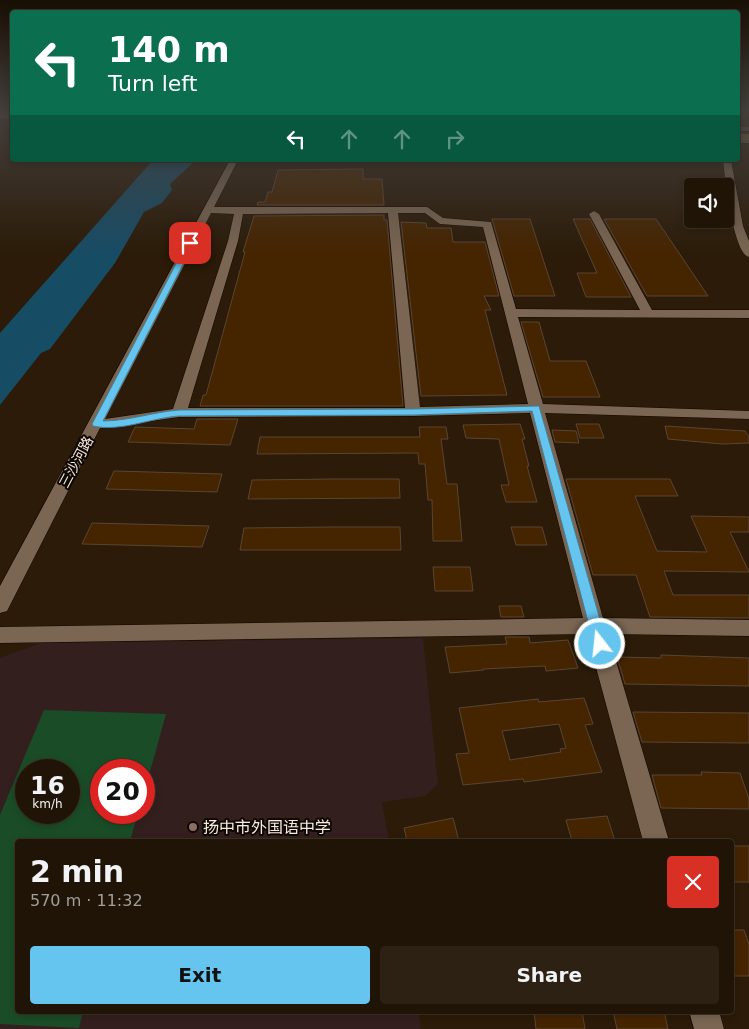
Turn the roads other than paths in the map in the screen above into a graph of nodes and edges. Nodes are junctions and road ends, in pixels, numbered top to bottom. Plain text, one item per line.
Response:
1 (233, 162) edge
2 (727, 162) edge
3 (208, 210) junction
4 (393, 210) junction
5 (239, 211) junction
6 (594, 214) dead end
7 (749, 254) edge
8 (510, 313) junction
9 (648, 314) junction
10 (749, 314) edge
11 (536, 408) junction
12 (414, 412) junction
13 (179, 413) junction
14 (749, 415) edge
15 (97, 424) junction
16 (0, 605) edge
17 (595, 626) junction
18 (749, 628) edge
19 (0, 635) edge
20 (655, 839) edge
21 (705, 1014) edge
22 (709, 1029) edge

1 - 3 street, 三沙河路
2 - 7 street
3 - 5 street
3 - 15 street, 三沙河路
4 - 5 street
4 - 8 street
4 - 12 street
5 - 13 street
6 - 9 street
8 - 9 street
8 - 11 street
9 - 10 street
11 - 12 street
11 - 14 street
11 - 17 street
12 - 13 street
13 - 15 street
15 - 16 street, 三沙河路
17 - 18 street
17 - 19 street
17 - 20 street
21 - 22 street

